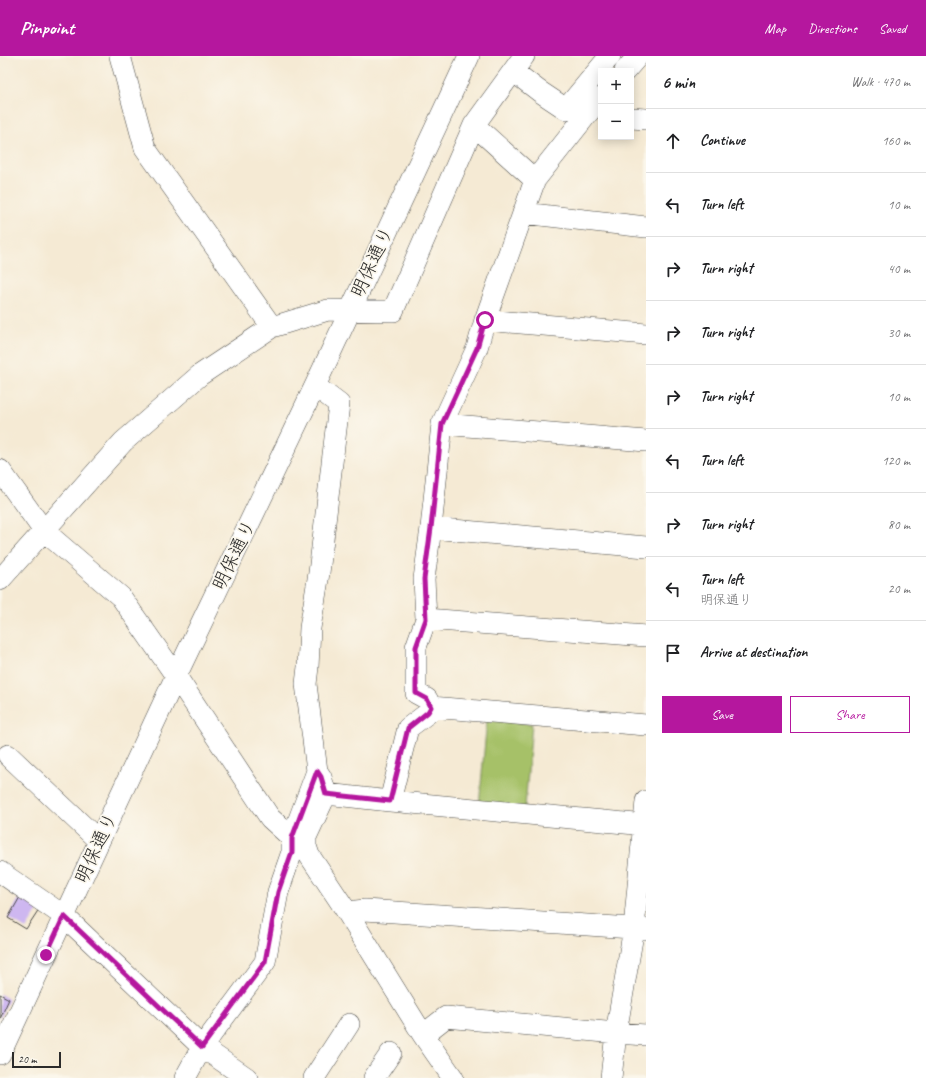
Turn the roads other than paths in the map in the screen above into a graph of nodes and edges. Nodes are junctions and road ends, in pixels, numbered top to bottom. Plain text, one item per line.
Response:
1 (120, 56) edge
2 (468, 56) edge
3 (610, 56) edge
4 (638, 56) edge
5 (518, 64) edge
6 (628, 68) edge
7 (597, 108) edge
8 (634, 118) edge
9 (646, 119) edge
10 (474, 124) junction
11 (535, 180) junction
12 (523, 213) junction
13 (646, 227) edge
14 (350, 311) junction
15 (485, 320) junction
16 (272, 327) junction
17 (646, 334) edge
18 (315, 386) junction
19 (442, 424) junction
20 (646, 441) edge
21 (0, 470) edge
22 (431, 528) junction
23 (44, 531) junction
24 (646, 547) edge
25 (0, 580) edge
26 (426, 619) junction
27 (646, 636) edge
28 (176, 676) junction
29 (431, 707) junction
30 (646, 725) edge
31 (8, 755) dead end
32 (317, 771) junction
33 (326, 794) junction
34 (390, 801) junction
35 (646, 801) edge
36 (645, 825) edge
37 (292, 838) junction
38 (99, 841) junction
39 (0, 872) edge
40 (347, 912) junction
41 (64, 916) junction
42 (640, 929) edge
43 (348, 1024) dead end
44 (616, 1033) junction
45 (423, 1035) junction
46 (646, 1035) edge
47 (202, 1047) junction
48 (391, 1053) dead end
49 (0, 1054) edge
50 (185, 1078) edge
51 (247, 1078) edge
52 (314, 1078) edge
53 (374, 1078) edge
54 (453, 1078) edge
55 (611, 1078) edge

1 - 16 street
2 - 14 street, 明保通り
3 - 5 street
4 - 6 street
5 - 10 street
7 - 11 street
8 - 9 street
10 - 11 street
10 - 14 street
11 - 12 street
12 - 13 street
12 - 15 street
14 - 16 street
14 - 18 street, 明保通り
15 - 17 street
15 - 19 street
16 - 23 street
18 - 28 street, 明保通り
18 - 32 street
19 - 20 street
19 - 22 street
21 - 23 street
22 - 24 street
22 - 26 street
23 - 25 street
23 - 28 street
26 - 27 street
26 - 29 street
28 - 37 street
28 - 38 street, 明保通り
29 - 30 street
29 - 34 street
31 - 38 street
32 - 33 street
32 - 37 street
33 - 34 street
33 - 40 street
34 - 36 street
35 - 36 street
36 - 42 street
37 - 47 street
38 - 41 street, 明保通り
39 - 41 street
40 - 42 street
40 - 45 street
41 - 47 street
41 - 49 street, 明保通り
42 - 44 street
43 - 52 street
44 - 45 street
44 - 46 street
44 - 55 street
45 - 54 street
47 - 50 street
47 - 51 street
48 - 53 street

